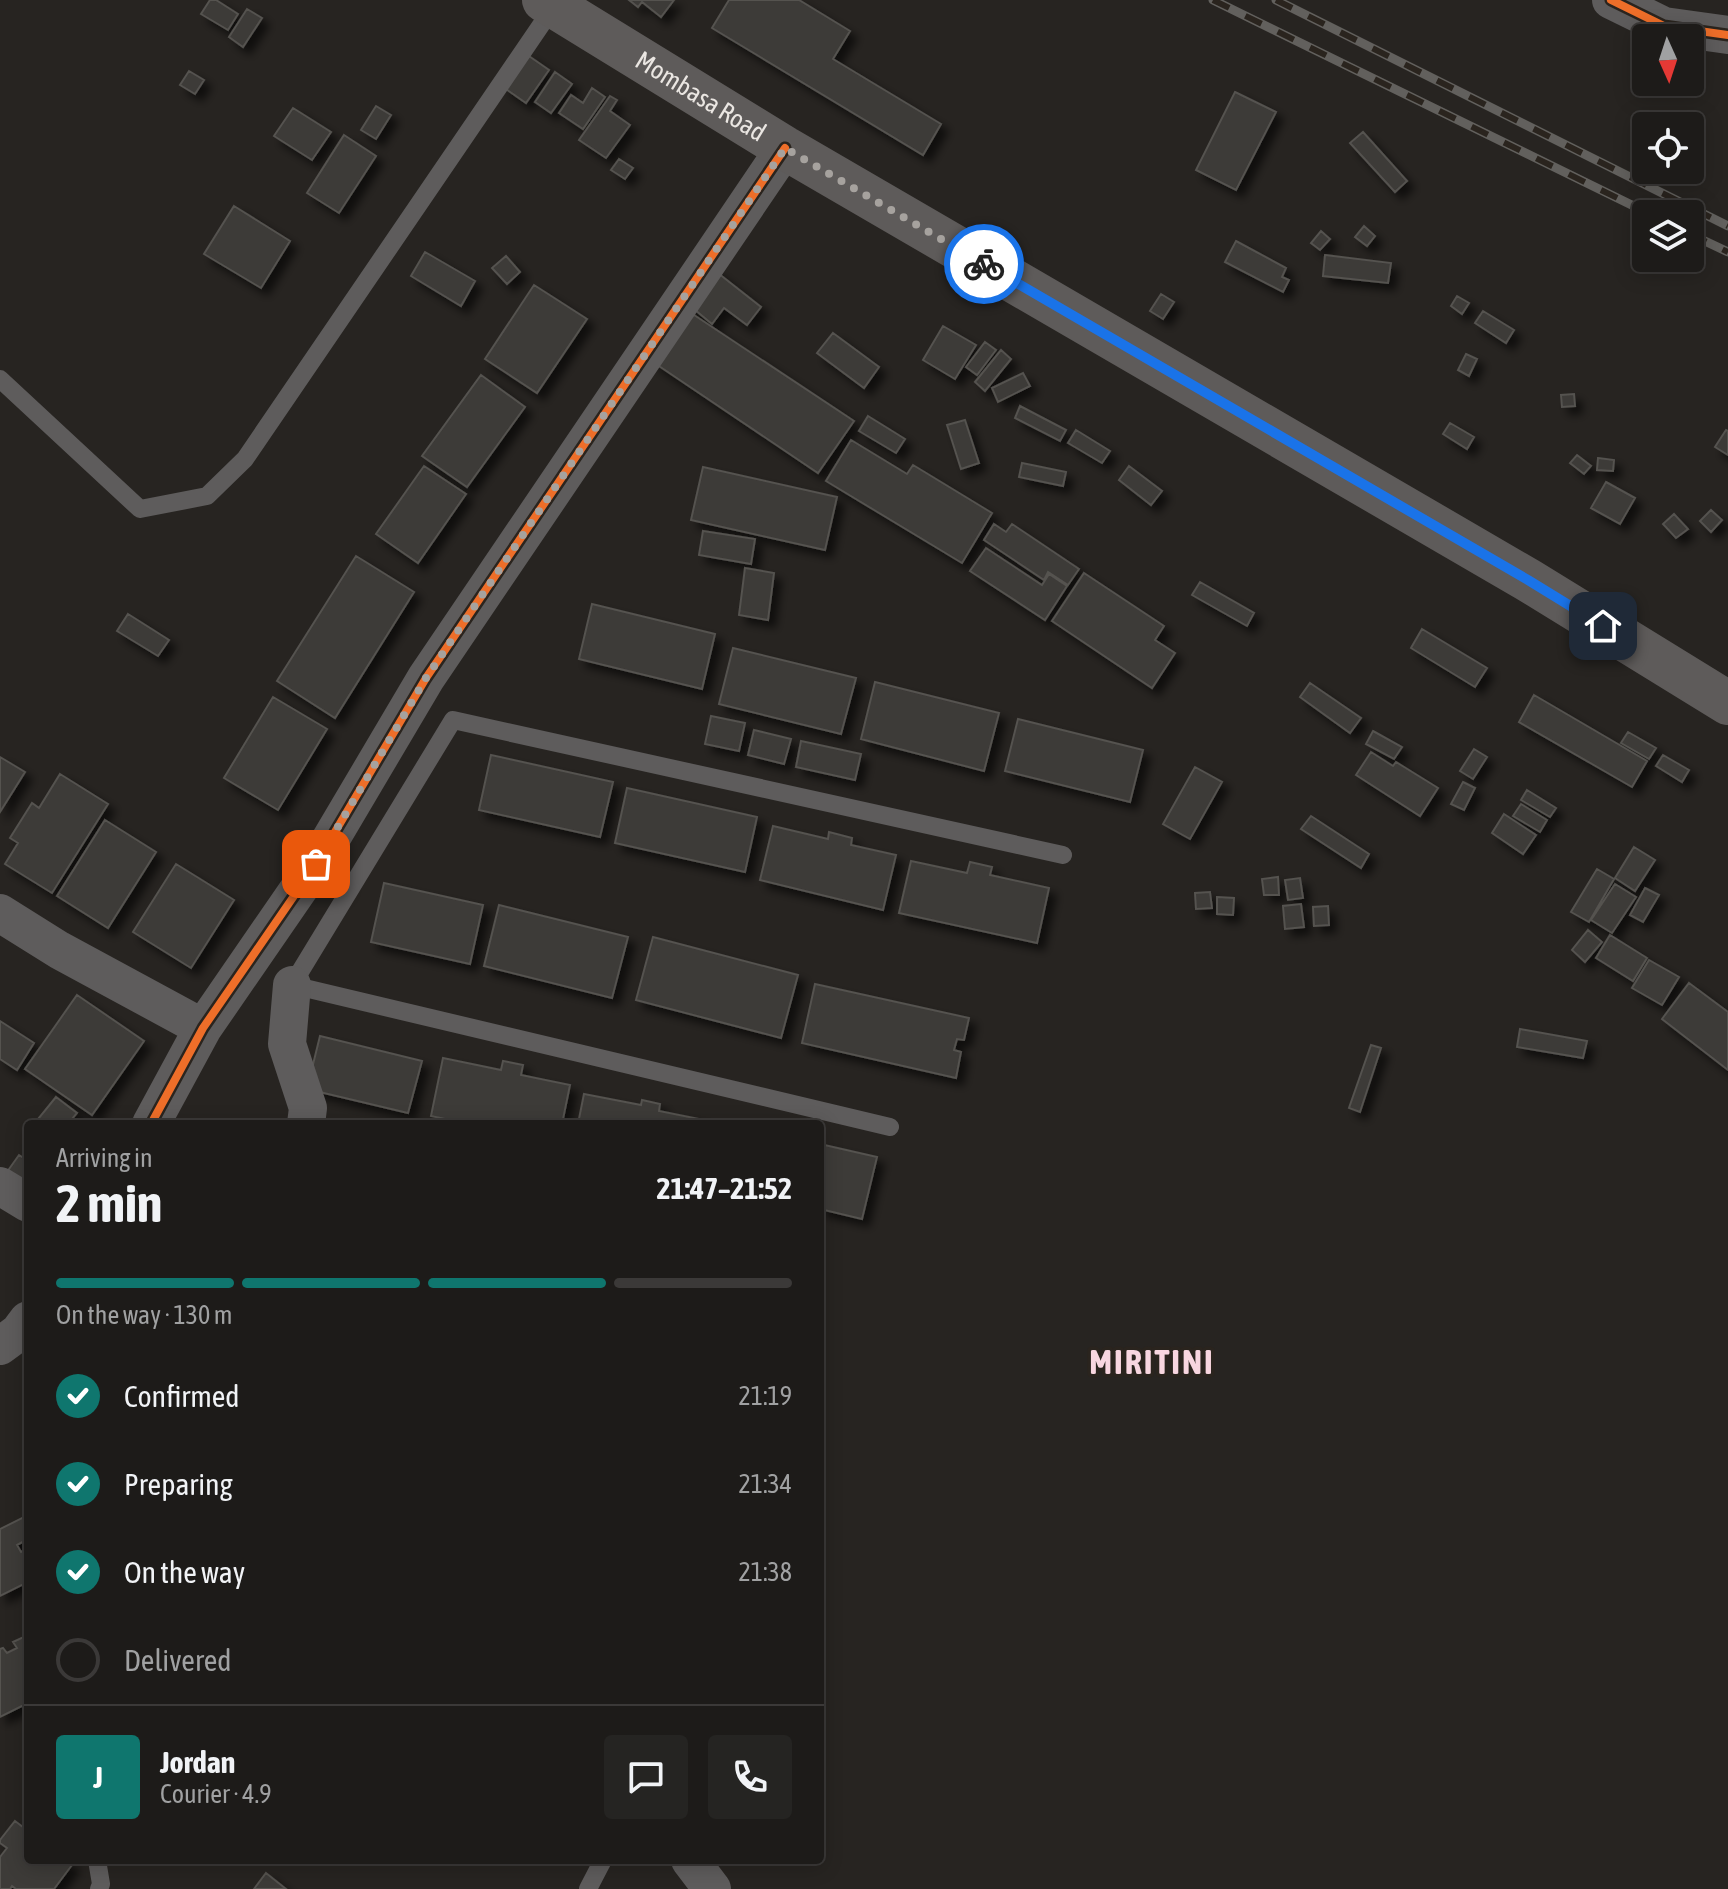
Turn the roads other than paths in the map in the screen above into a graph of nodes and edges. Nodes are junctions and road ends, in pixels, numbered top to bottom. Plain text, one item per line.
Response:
1 (1611, 0) edge
2 (549, 3) edge
3 (1728, 35) edge
4 (785, 148) junction
5 (0, 379) edge
6 (1728, 703) edge
7 (1063, 855) dead end
8 (316, 864) junction
9 (349, 891) junction
10 (0, 913) edge
11 (292, 985) junction
12 (203, 1028) junction
13 (153, 1120) edge
14 (306, 1120) edge
15 (890, 1127) dead end
16 (0, 1186) edge
17 (24, 1201) edge
18 (98, 1864) edge
19 (601, 1864) edge
20 (693, 1864) edge
21 (99, 1889) edge
22 (588, 1889) edge
23 (712, 1889) edge

1 - 3 street
2 - 4 highway, Mombasa Road
2 - 5 lane
4 - 6 highway, Mombasa Road
4 - 8 street
7 - 9 lane
8 - 9 lane
8 - 12 street
9 - 11 lane
10 - 12 street
11 - 14 street
11 - 15 lane
12 - 13 street
16 - 17 street
18 - 21 lane
19 - 22 lane
20 - 23 street

